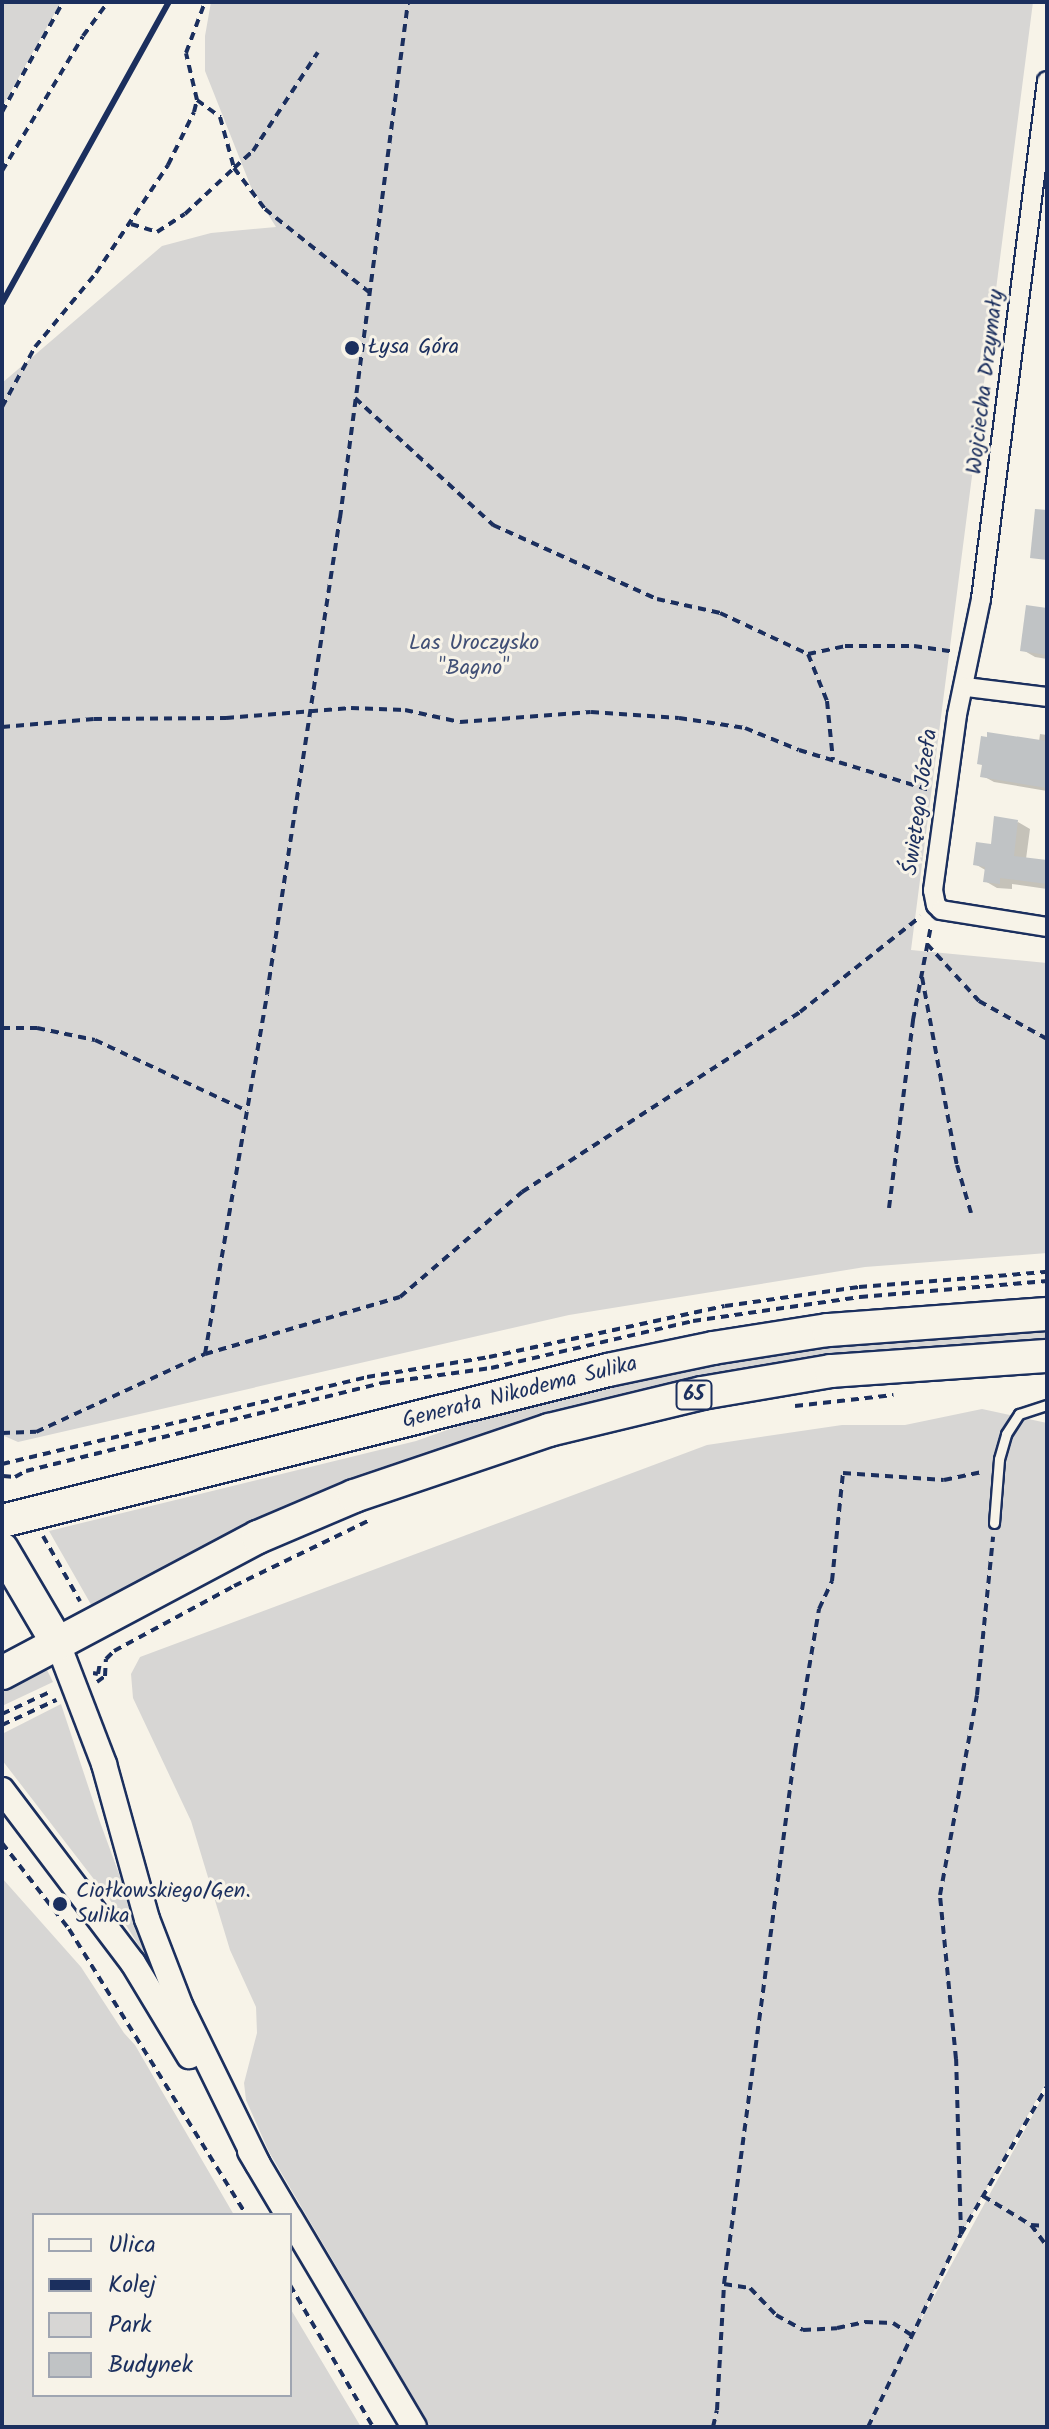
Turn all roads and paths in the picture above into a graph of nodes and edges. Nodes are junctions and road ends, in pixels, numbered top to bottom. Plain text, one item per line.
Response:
1 (63, 2) edge
2 (108, 2) edge
3 (205, 2) edge
4 (408, 2) edge
5 (318, 52) dead end
6 (1047, 81) edge
7 (197, 100) junction
8 (2, 112) edge
9 (234, 168) junction
10 (2, 171) edge
11 (131, 224) junction
12 (369, 292) junction
13 (355, 398) junction
14 (2, 407) edge
15 (969, 653) junction
16 (808, 654) junction
17 (966, 687) junction
18 (1047, 697) edge
19 (309, 711) junction
20 (2, 727) edge
21 (833, 761) junction
22 (946, 794) junction
23 (936, 905) junction
24 (1047, 927) edge
25 (927, 944) junction
26 (921, 971) junction
27 (2, 1028) edge
28 (1047, 1039) edge
29 (247, 1111) junction
30 (889, 1208) dead end
31 (971, 1213) dead end
32 (1047, 1272) edge
33 (1047, 1302) edge
34 (1047, 1314) edge
35 (1003, 1318) junction
36 (205, 1354) junction
37 (1047, 1356) edge
38 (899, 1395) dead end
39 (1047, 1405) edge
40 (784, 1407) dead end
41 (2, 1433) edge
42 (2, 1464) edge
43 (999, 1468) junction
44 (378, 1516) dead end
45 (2, 1521) edge
46 (994, 1523) joint
47 (40, 1532) dead end
48 (2, 1549) edge
49 (87, 1614) dead end
50 (58, 1644) junction
51 (108, 1646) dead end
52 (114, 1651) junction
53 (97, 1656) dead end
54 (106, 1659) junction
55 (100, 1663) dead end
56 (2, 1673) edge
57 (93, 1673) dead end
58 (94, 1683) dead end
59 (58, 1689) dead end
60 (62, 1697) dead end
61 (2, 1714) edge
62 (2, 1725) edge
63 (2, 1790) edge
64 (2, 1843) edge
65 (1047, 2086) edge
66 (258, 2164) junction
67 (983, 2196) junction
68 (245, 2213) edge
69 (287, 2213) edge
70 (292, 2221) edge
71 (1031, 2225) junction
72 (1047, 2226) edge
73 (961, 2234) junction
74 (1047, 2246) edge
75 (724, 2284) junction
76 (292, 2288) edge
77 (913, 2336) junction
78 (373, 2427) edge
79 (414, 2427) edge
80 (713, 2427) edge
81 (868, 2427) edge

1 - 8 path
2 - 10 path
3 - 7 path
4 - 12 path
5 - 9 path
6 - 15 street, Wojciecha Drzymały
7 - 9 path
7 - 11 path
9 - 11 path
9 - 12 path
11 - 14 path
12 - 13 path
13 - 16 path
13 - 19 path
15 - 16 path
15 - 17 street, Wojciecha Drzymały
16 - 21 path
17 - 18 street
17 - 22 street, Świętego Józefa
19 - 20 path
19 - 21 path
19 - 29 path
21 - 22 path
22 - 23 street, Świętego Józefa
23 - 24 street, Świętego Józefa
23 - 25 path
23 - 36 path
25 - 26 path
25 - 28 path
26 - 30 path
26 - 31 path
27 - 29 path
29 - 36 path
32 - 42 path
33 - 35 lane
34 - 35 highway, Generała Nikodema Sulika / 65
35 - 45 highway, Generała Nikodema Sulika / 65
36 - 41 path
37 - 50 highway, Generała Nikodema Sulika / 65
38 - 40 path
39 - 43 lane
43 - 46 lane
43 - 75 path
44 - 52 path
46 - 73 path
47 - 49 path
48 - 50 highway
50 - 56 highway, 65
50 - 66 street
51 - 52 path
52 - 54 path
53 - 54 path
54 - 58 path
55 - 57 path
59 - 61 path
60 - 62 path
63 - 66 street
64 - 68 path
65 - 67 path
66 - 69 street
67 - 71 path
67 - 73 path
70 - 79 street
71 - 72 path
71 - 74 path
73 - 77 path
75 - 77 path
75 - 80 path
76 - 78 path
77 - 81 path

